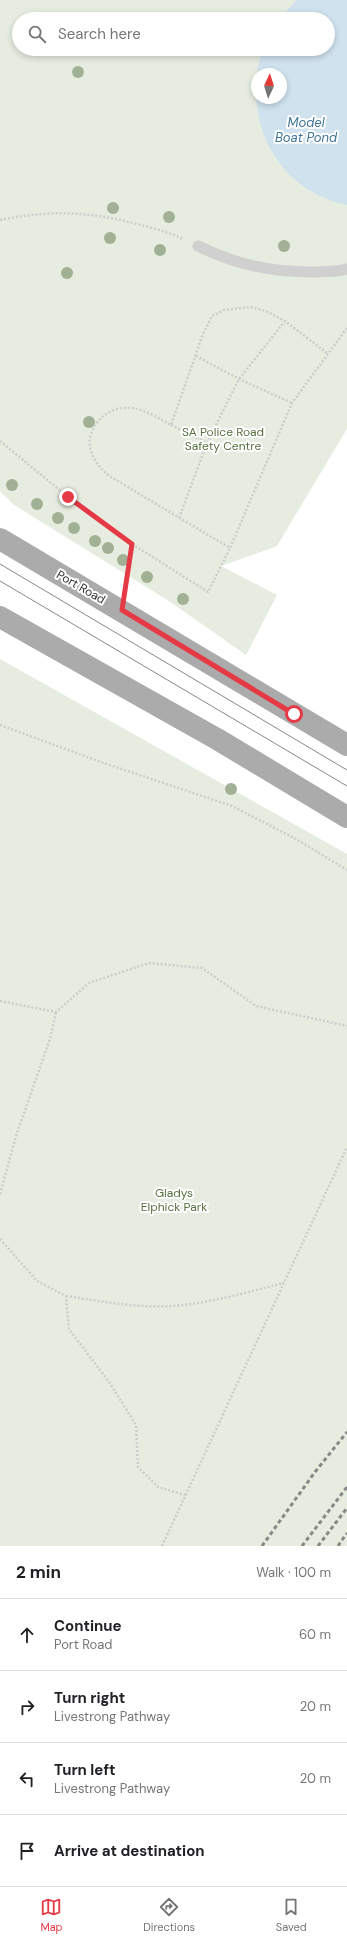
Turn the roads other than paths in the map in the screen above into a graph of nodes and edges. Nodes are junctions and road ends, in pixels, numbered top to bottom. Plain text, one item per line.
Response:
1 (198, 246) road end
2 (347, 269) edge
3 (0, 539) edge
4 (0, 617) edge
5 (347, 745) edge
6 (347, 817) edge

1 - 2 lane
3 - 5 main road, Port Road
4 - 6 main road

